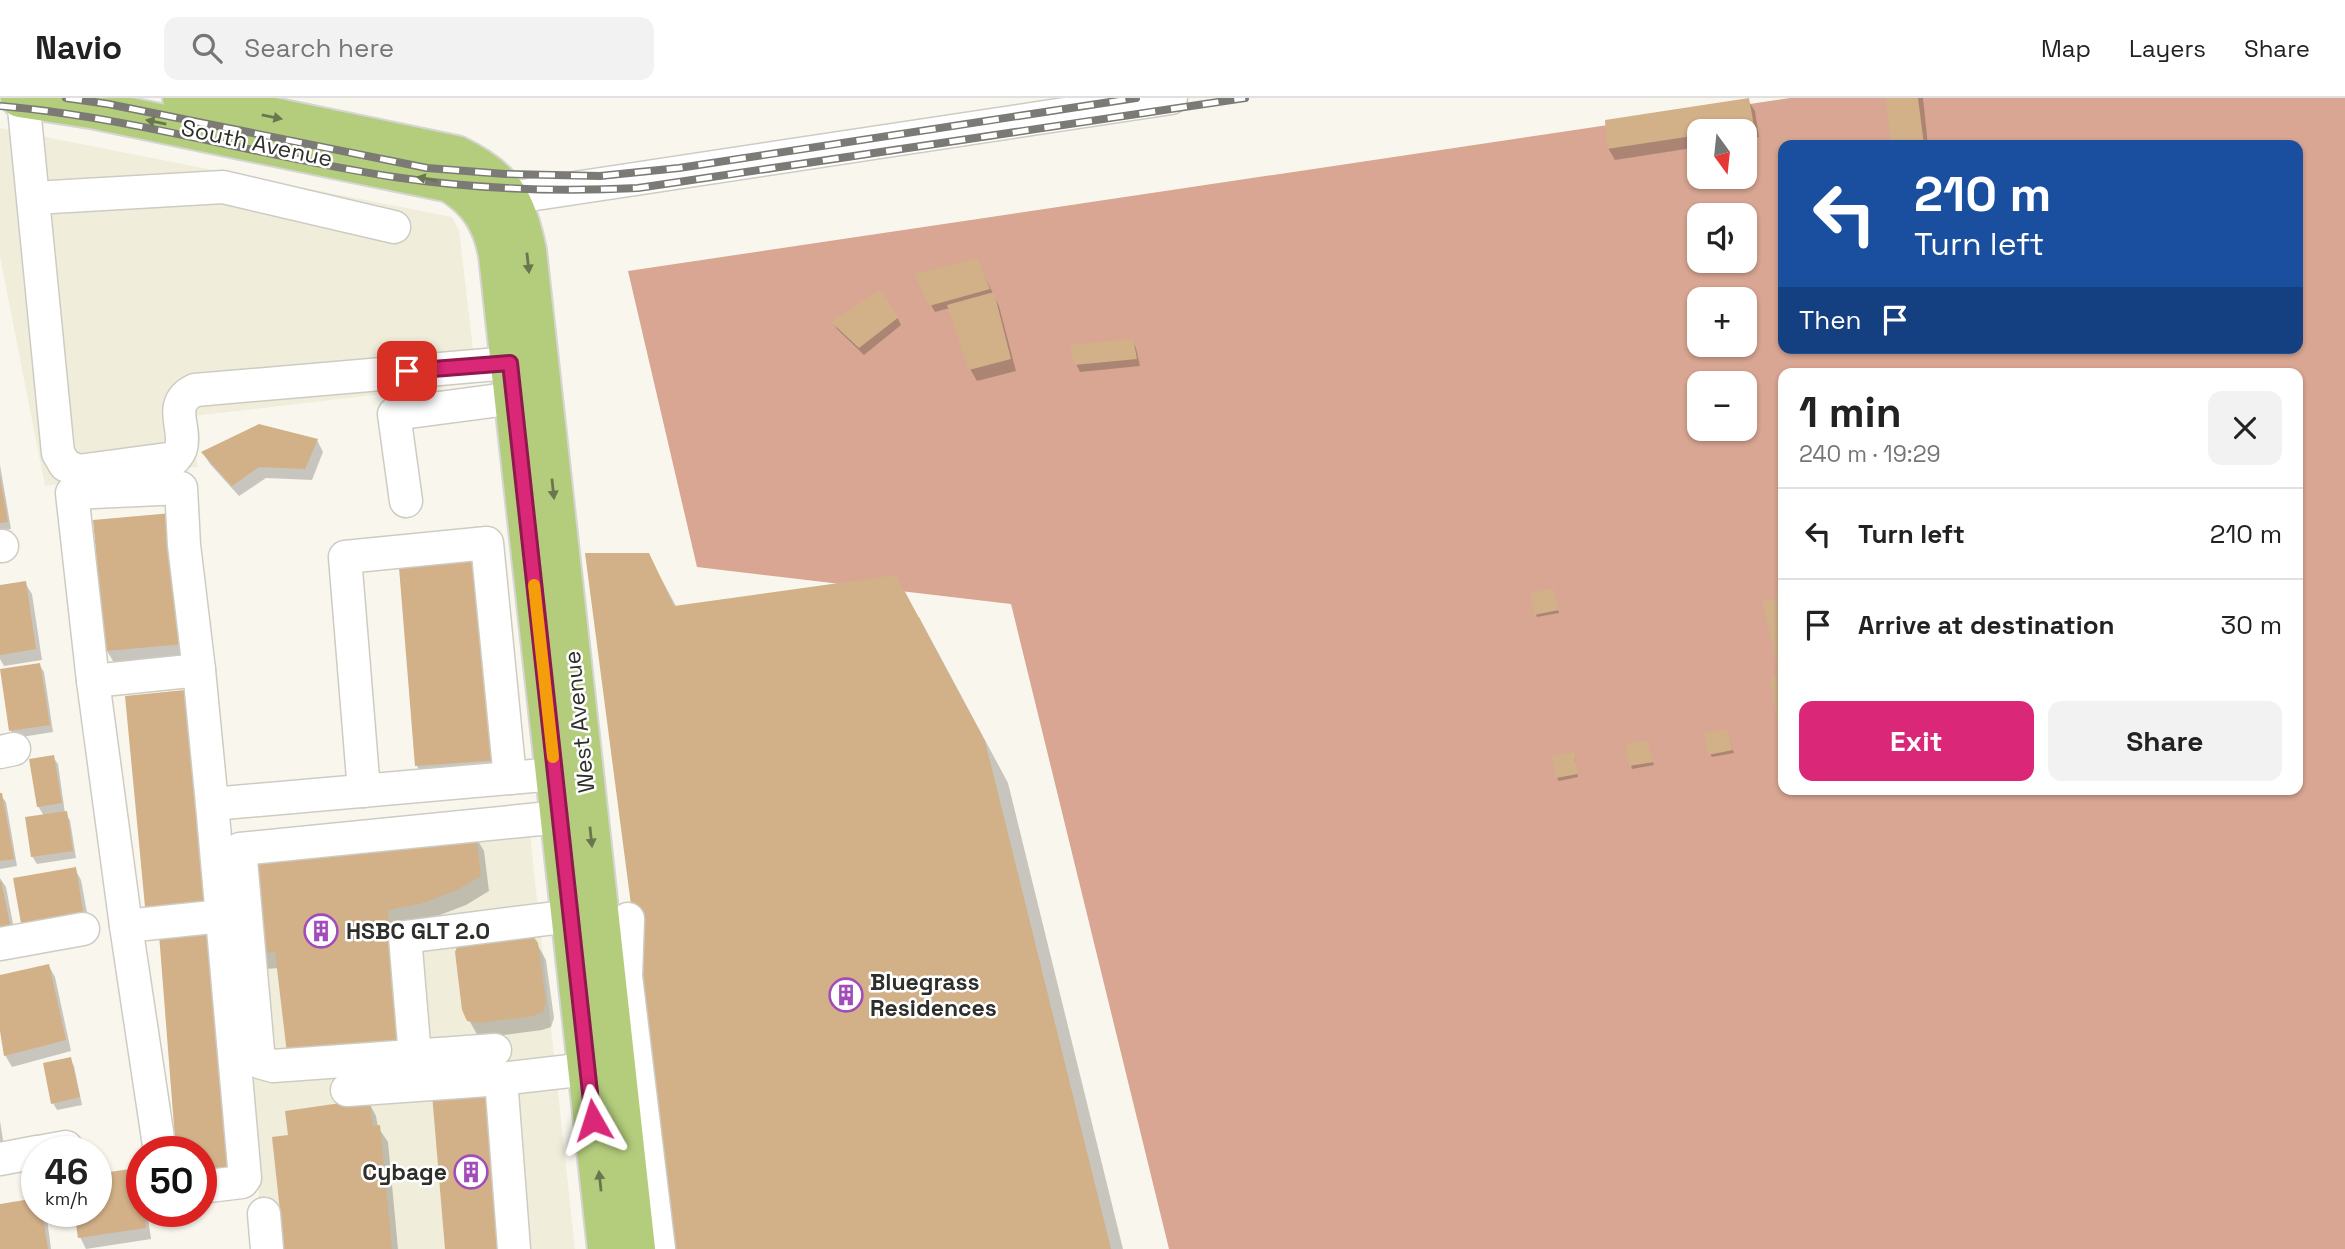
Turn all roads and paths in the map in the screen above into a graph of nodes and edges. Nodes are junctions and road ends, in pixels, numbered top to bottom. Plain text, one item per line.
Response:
1 (22, 98) edge
2 (181, 98) edge
3 (1171, 98) edge
4 (34, 198) junction
5 (496, 205) junction
6 (394, 227) dead end
7 (512, 380) junction
8 (406, 501) dead end
9 (199, 670) junction
10 (93, 681) junction
11 (570, 773) junction
12 (510, 778) junction
13 (364, 791) junction
14 (212, 804) junction
15 (560, 817) junction
16 (222, 916) junction
17 (571, 916) junction
18 (628, 919) dead end
19 (126, 926) junction
20 (83, 929) dead end
21 (0, 944) edge
22 (415, 1056) junction
23 (498, 1064) junction
24 (587, 1069) junction
25 (347, 1090) dead end
26 (158, 1136) edge
27 (21, 1154) edge
28 (0, 1158) edge
29 (217, 1184) edge
30 (264, 1214) dead end
31 (267, 1249) edge
32 (514, 1249) edge
33 (607, 1249) edge
34 (636, 1249) edge
35 (659, 1249) edge

1 - 4 street
5 -> 1 main road, South Avenue
2 -> 5 main road, South Avenue
3 - 5 street
4 - 6 street
4 - 7 street
5 - 7 main road, West Avenue
5 -> 11 main road, West Avenue
7 - 8 street
7 - 11 main road, West Avenue
9 - 10 street
9 - 10 street
9 - 14 street
10 - 19 street
11 - 12 street
11 - 15 main road, West Avenue
11 -> 34 main road, West Avenue
12 - 13 street
12 - 13 street
13 - 14 street
14 - 16 street
15 - 17 main road, West Avenue
15 - 22 street
16 - 19 street
16 - 29 street
17 - 22 street
17 - 24 main road, West Avenue
18 - 35 street
19 - 26 street
20 - 21 street
22 - 23 street
23 - 24 street
23 - 25 street
23 - 32 street
33 -> 24 main road, West Avenue
27 - 28 street
30 - 31 street

